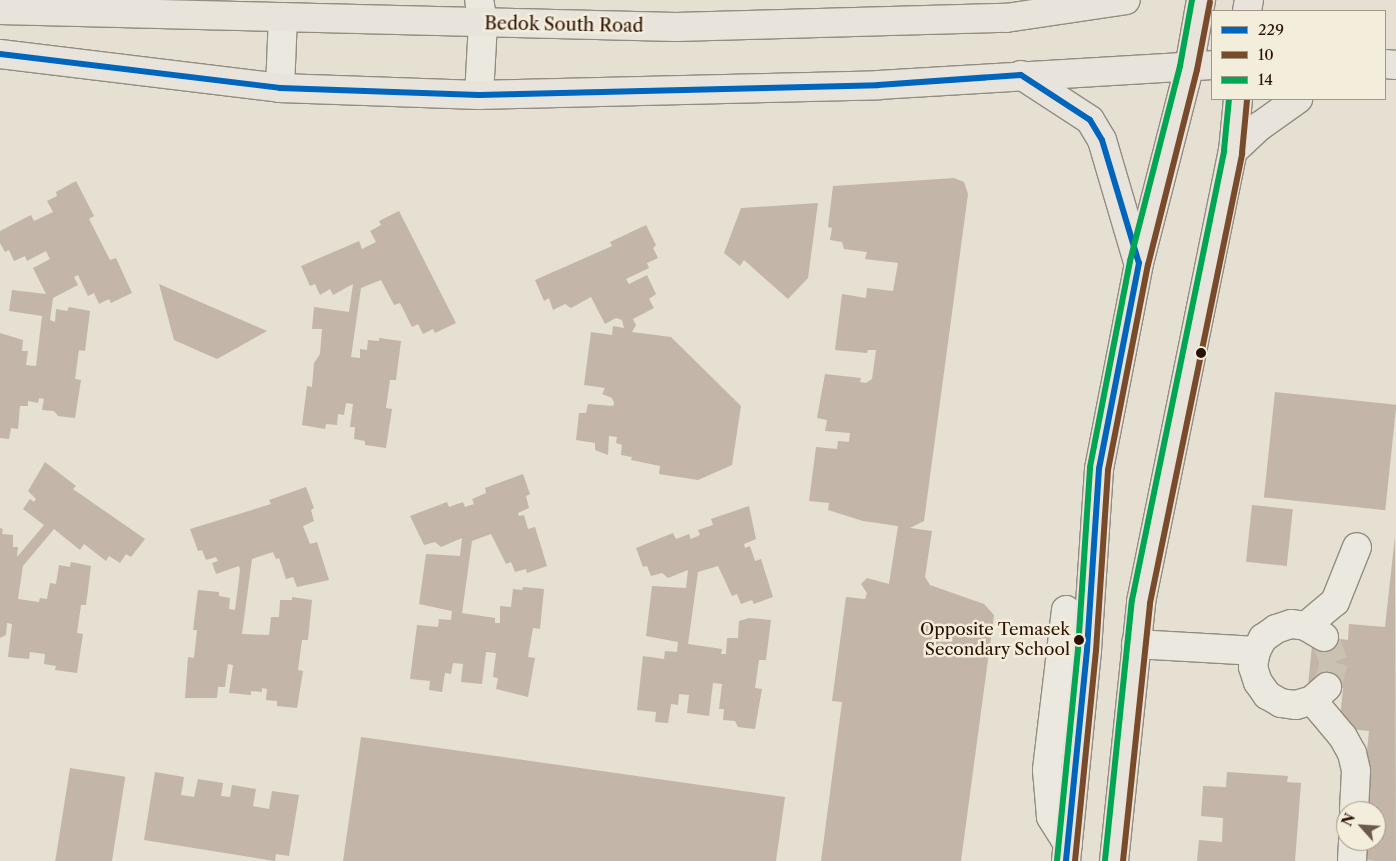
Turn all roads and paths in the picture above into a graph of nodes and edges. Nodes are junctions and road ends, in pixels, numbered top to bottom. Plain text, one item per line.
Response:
1 (1055, 0) edge
2 (1126, 0) edge
3 (1201, 0) edge
4 (0, 10) edge
5 (481, 12) edge
6 (283, 17) junction
7 (1006, 18) junction
8 (0, 54) edge
9 (1200, 67) edge
10 (1021, 75) junction
11 (280, 88) junction
12 (479, 95) junction
13 (1238, 100) edge
14 (1297, 100) edge
15 (1233, 151) junction
16 (1138, 263) junction
17 (1357, 547) dead end
18 (1066, 610) dead end
19 (1136, 644) junction
20 (1256, 651) junction
21 (1354, 801) edge
22 (1067, 853) edge
23 (1114, 861) edge

1 - 7 main road
2 - 7 main road, Bedok South Road
3 - 9 main road
4 - 6 main road, Bedok South Road
5 - 6 main road, Bedok South Road
5 - 7 main road, Bedok South Road
5 - 12 street
6 - 11 street
8 - 11 main road
9 - 10 main road
9 - 16 main road
10 - 12 main road
10 - 16 main road
11 - 12 main road
13 - 15 main road
14 - 15 main road
15 - 19 main road
16 - 22 main road
17 - 20 street
18 - 22 street
19 - 20 street
19 - 23 main road
20 - 21 street

